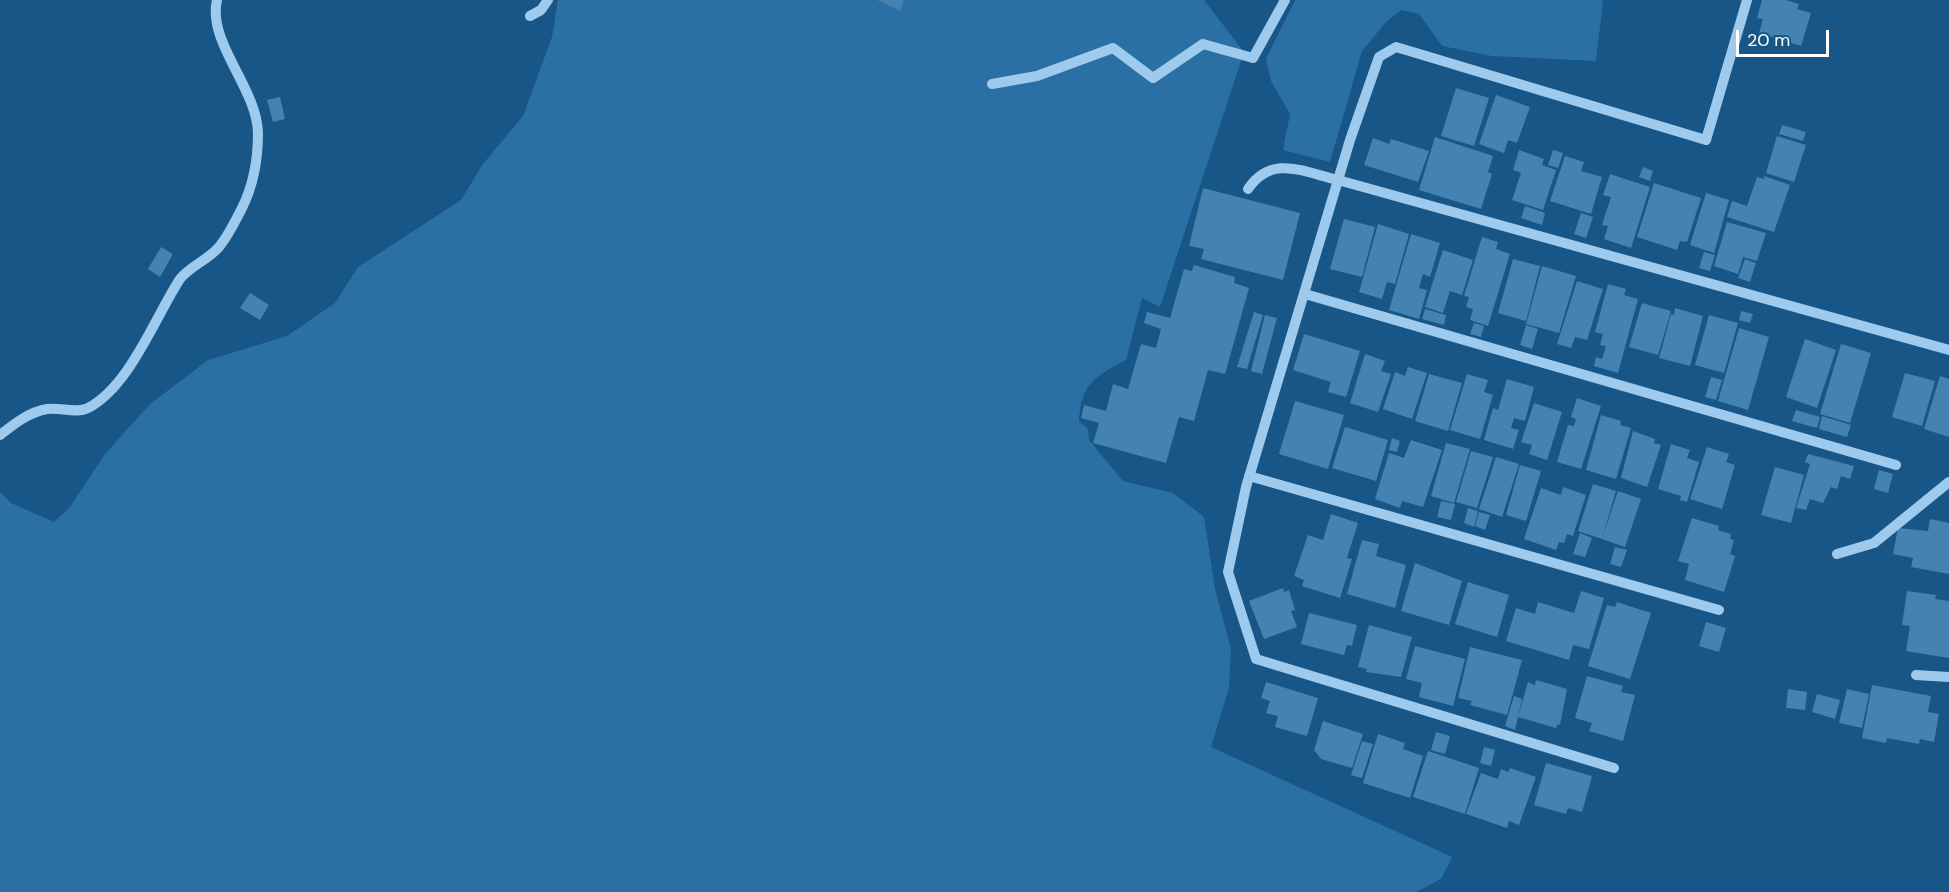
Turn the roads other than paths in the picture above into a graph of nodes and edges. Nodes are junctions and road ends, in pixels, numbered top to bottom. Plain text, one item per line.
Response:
1 (217, 0) edge
2 (548, 0) edge
3 (1285, 0) edge
4 (1747, 0) edge
5 (530, 16) dead end
6 (992, 84) dead end
7 (1338, 180) junction
8 (1248, 189) dead end
9 (1305, 294) junction
10 (1949, 350) edge
11 (0, 435) edge
12 (1896, 465) dead end
13 (1249, 476) junction
14 (1949, 482) edge
15 (1837, 554) dead end
16 (1719, 610) dead end
17 (1916, 675) dead end
18 (1949, 677) edge
19 (1614, 768) dead end

1 - 11 street
2 - 5 street
3 - 6 street
4 - 7 street
7 - 8 street
7 - 9 street
7 - 10 street
9 - 12 street
9 - 13 street
13 - 16 street
13 - 19 street
14 - 15 street
17 - 18 street

